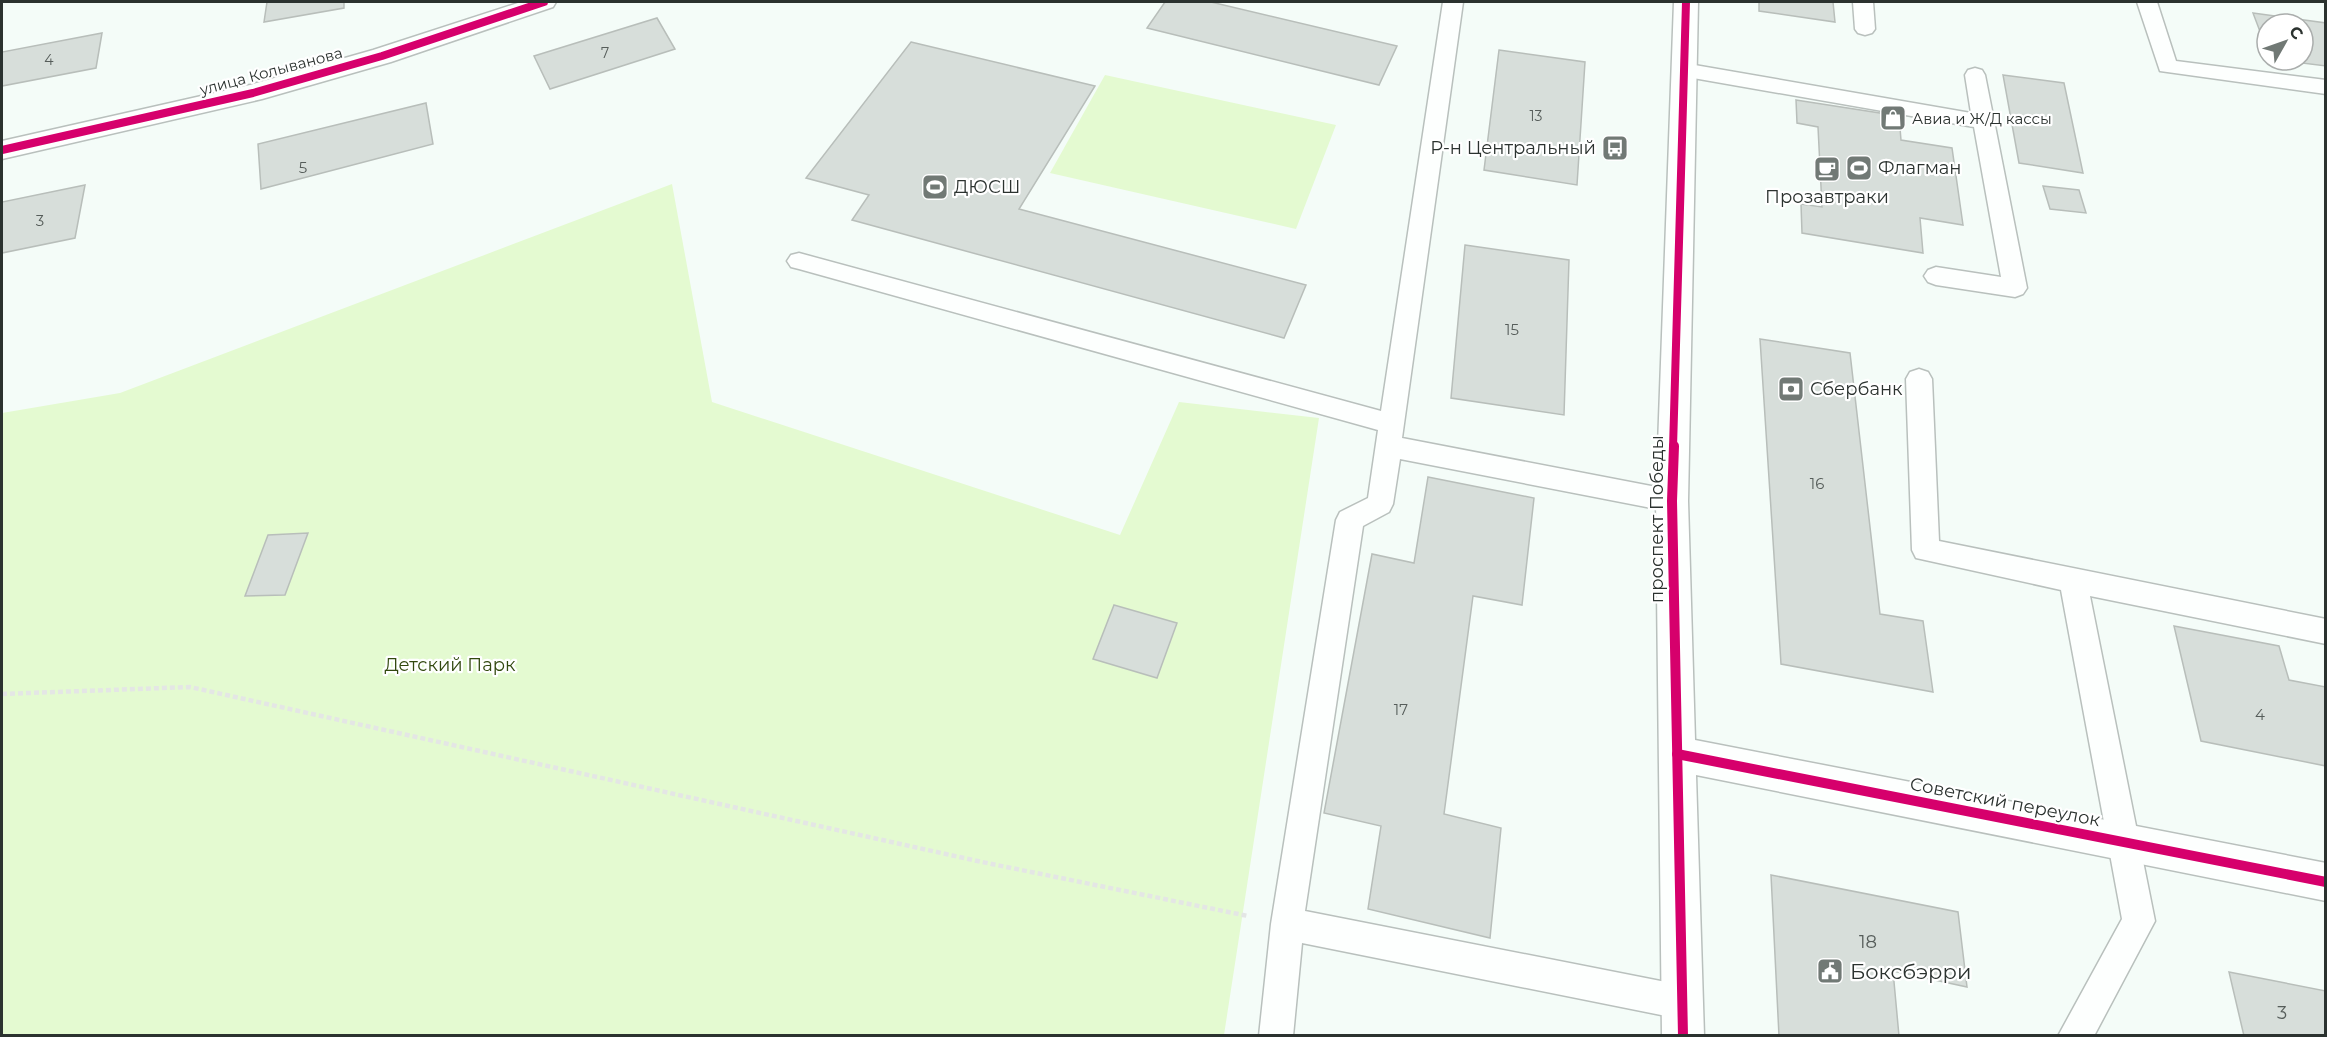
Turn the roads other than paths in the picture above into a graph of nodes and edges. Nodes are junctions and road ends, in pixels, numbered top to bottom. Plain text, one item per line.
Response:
1 (544, 2) edge
2 (1453, 2) edge
3 (1686, 2) edge
4 (1863, 2) edge
5 (2147, 2) edge
6 (1865, 29) dead end
7 (1683, 70) junction
8 (1975, 75) dead end
9 (2325, 87) edge
10 (1984, 122) junction
11 (2, 150) edge
12 (799, 261) dead end
13 (1936, 276) dead end
14 (1918, 379) dead end
15 (1390, 435) junction
16 (1672, 501) junction
17 (2073, 580) junction
18 (2325, 632) edge
19 (1677, 754) junction
20 (2123, 842) junction
21 (2325, 882) edge
22 (1287, 924) junction
23 (1681, 1002) junction
24 (1276, 1035) edge
25 (1683, 1035) edge
26 (2075, 1035) edge

1 - 11 street, улица Колыванова
2 - 15 lane
3 - 7 street, проспект Победы
4 - 6 lane
5 - 9 lane
7 - 10 lane
7 - 16 street, проспект Победы
8 - 10 lane
10 - 13 lane
12 - 15 lane
14 - 17 lane
15 - 16 lane
15 - 22 lane
16 - 19 street, проспект Победы
17 - 18 lane
17 - 20 lane
19 - 20 street, Советский переулок
19 - 23 street, проспект Победы
20 - 21 street, Советский переулок
20 - 26 lane
22 - 23 lane
22 - 24 lane
23 - 25 street, проспект Победы

